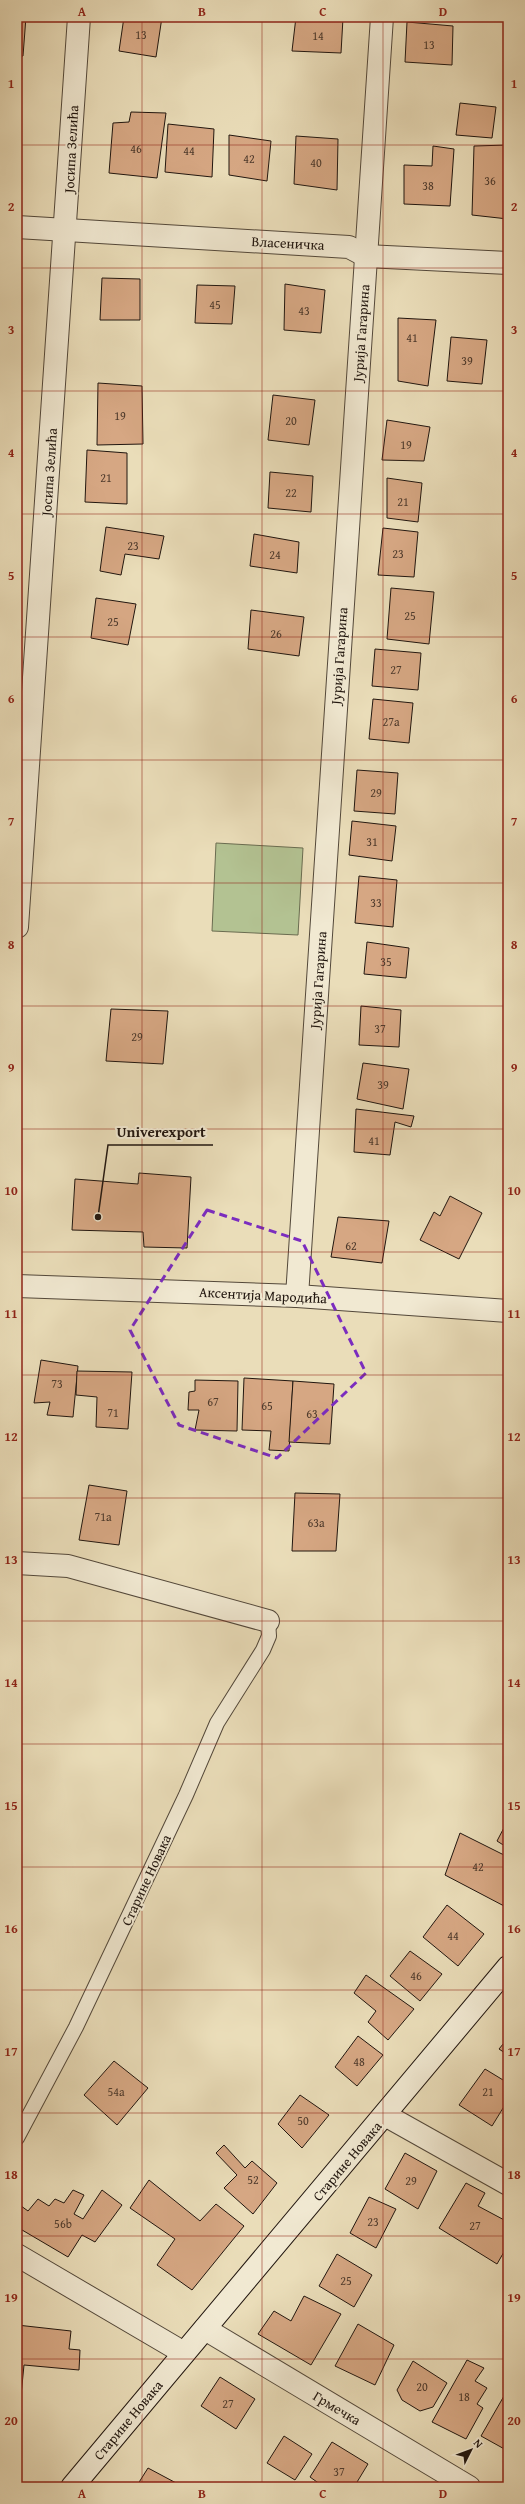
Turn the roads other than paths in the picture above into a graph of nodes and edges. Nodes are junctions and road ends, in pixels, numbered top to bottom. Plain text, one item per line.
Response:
1 (79, 17) edge
2 (382, 17) edge
3 (17, 227) edge
4 (66, 231) junction
5 (366, 256) junction
6 (508, 263) edge
7 (17, 928) edge
8 (17, 1286) edge
9 (297, 1296) junction
10 (508, 1311) edge
11 (17, 1562) edge
12 (268, 1621) joint
13 (508, 1967) edge
14 (385, 2115) junction
15 (17, 2138) edge
16 (508, 2184) edge
17 (17, 2255) edge
18 (204, 2329) junction
19 (184, 2353) junction
20 (72, 2487) edge
21 (469, 2487) edge

1 - 4 street, Јосипа Зелића
2 - 5 street, Јурија Гагарина
3 - 4 street, Власеничка
4 - 5 street, Власеничка
4 - 7 street, Јосипа Зелића
5 - 6 street, Власеничка
5 - 9 street, Јурија Гагарина
8 - 9 street, Аксентија Мародића
9 - 10 street, Аксентија Мародића
11 - 12 street
12 - 15 lane, Старине Новака
13 - 14 street, Старине Новака
14 - 16 street
14 - 18 street, Старине Новака
17 - 19 street
18 - 19 street, Старине Новака
18 - 21 street, Грмечка
19 - 20 street, Старине Новака

